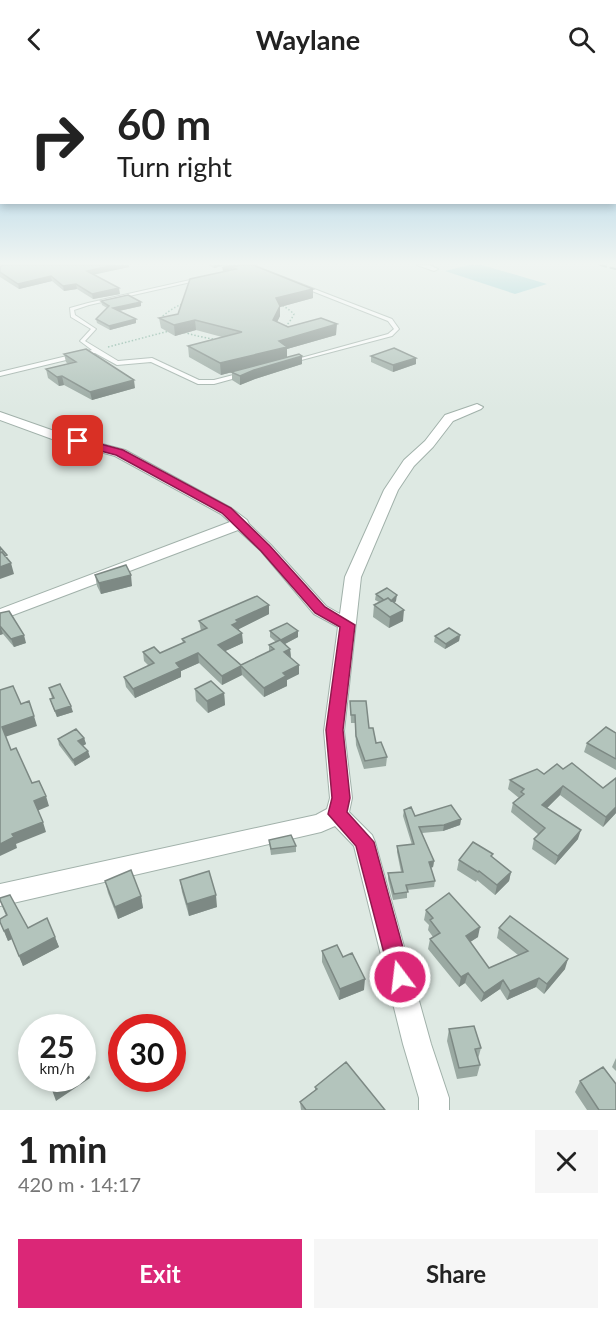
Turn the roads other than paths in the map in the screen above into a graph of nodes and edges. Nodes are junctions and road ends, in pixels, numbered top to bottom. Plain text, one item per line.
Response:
1 (72, 313) edge
2 (374, 313) edge
3 (96, 351) junction
4 (288, 363) edge
5 (0, 374) edge
6 (246, 374) edge
7 (477, 407) dead end
8 (0, 416) edge
9 (242, 523) junction
10 (0, 615) edge
11 (348, 625) junction
12 (337, 814) junction
13 (0, 895) edge
14 (434, 1110) edge

1 - 3 lane
2 - 4 lane
3 - 5 lane
3 - 6 lane
7 - 11 street
8 - 9 street
9 - 10 street
9 - 11 street
11 - 12 street
12 - 13 street
12 - 14 street

